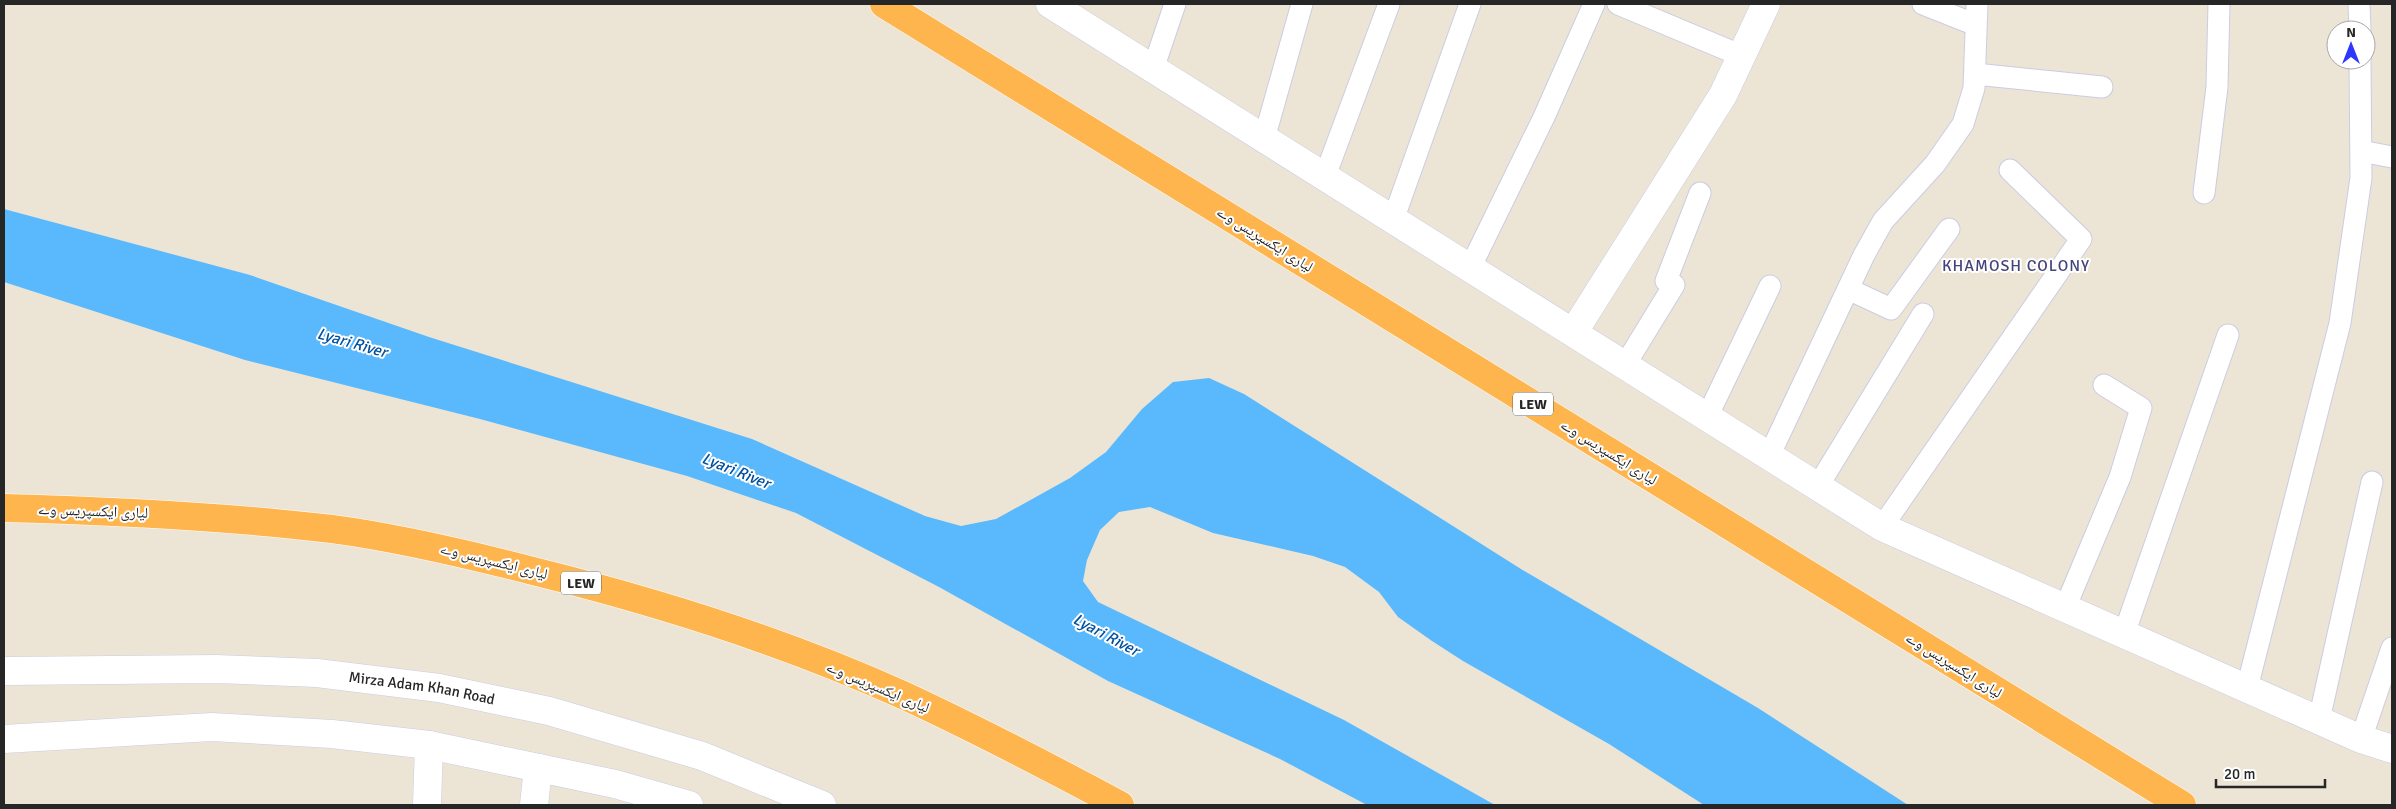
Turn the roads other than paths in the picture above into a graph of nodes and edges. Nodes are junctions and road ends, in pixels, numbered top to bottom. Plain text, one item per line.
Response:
1 (884, 4) edge
2 (1050, 4) edge
3 (1174, 4) edge
4 (1302, 4) edge
5 (1390, 4) edge
6 (1470, 4) edge
7 (1594, 4) edge
8 (1618, 4) edge
9 (1766, 4) edge
10 (1923, 4) edge
11 (1977, 4) edge
12 (2219, 4) edge
13 (2359, 4) edge
14 (1075, 11) edge
15 (2360, 20) edge
16 (1976, 25) junction
17 (1742, 56) junction
18 (1153, 69) junction
19 (2360, 70) edge
20 (1975, 74) junction
21 (2102, 86) dead end
22 (1264, 139) junction
23 (2361, 151) junction
24 (2392, 157) edge
25 (2010, 170) dead end
26 (1324, 176) junction
27 (1700, 193) dead end
28 (2204, 193) dead end
29 (1393, 220) junction
30 (1949, 229) dead end
31 (1470, 268) junction
32 (1770, 286) dead end
33 (1848, 289) junction
34 (1923, 314) dead end
35 (1573, 333) junction
36 (2228, 335) dead end
37 (1625, 365) junction
38 (2104, 385) dead end
39 (1707, 417) junction
40 (1769, 456) junction
41 (2372, 482) dead end
42 (1818, 486) junction
43 (4, 508) edge
44 (1882, 527) junction
45 (2065, 608) junction
46 (2124, 634) junction
47 (2392, 648) edge
48 (4, 671) edge
49 (2247, 688) junction
50 (2319, 720) junction
51 (4, 739) edge
52 (2361, 739) junction
53 (429, 745) junction
54 (2392, 749) edge
55 (538, 768) junction
56 (674, 803) edge
57 (427, 805) edge
58 (534, 805) edge
59 (822, 805) edge
60 (1120, 805) edge
61 (2182, 805) edge

1 - 61 highway, لیاری ایکسپریس وے / LEW
2 - 14 street
3 - 18 lane
4 - 22 lane
5 - 26 lane
6 - 29 lane
7 - 31 lane
8 - 17 lane
9 - 17 street
10 - 16 lane
11 - 16 lane
12 - 28 lane
13 - 15 lane
14 - 18 street
16 - 20 lane
17 - 35 street
18 - 22 street
19 - 23 lane
20 - 21 lane
20 - 33 lane
22 - 26 street
23 - 24 lane
23 - 49 lane
25 - 44 lane
26 - 29 street
27 - 37 lane
29 - 31 street
30 - 33 lane
31 - 35 street
32 - 39 lane
33 - 40 lane
34 - 42 lane
35 - 37 street
36 - 46 lane
37 - 39 street
38 - 45 lane
39 - 40 street
40 - 42 street
41 - 50 lane
42 - 44 street
43 - 60 highway, لیاری ایکسپریس وے / LEW
44 - 45 street
45 - 46 street
46 - 49 street
47 - 52 lane
48 - 59 street, Mirza Adam Khan Road
49 - 50 street
50 - 52 street
51 - 53 street
52 - 54 street
53 - 55 street
53 - 57 street
55 - 56 street
55 - 58 street

